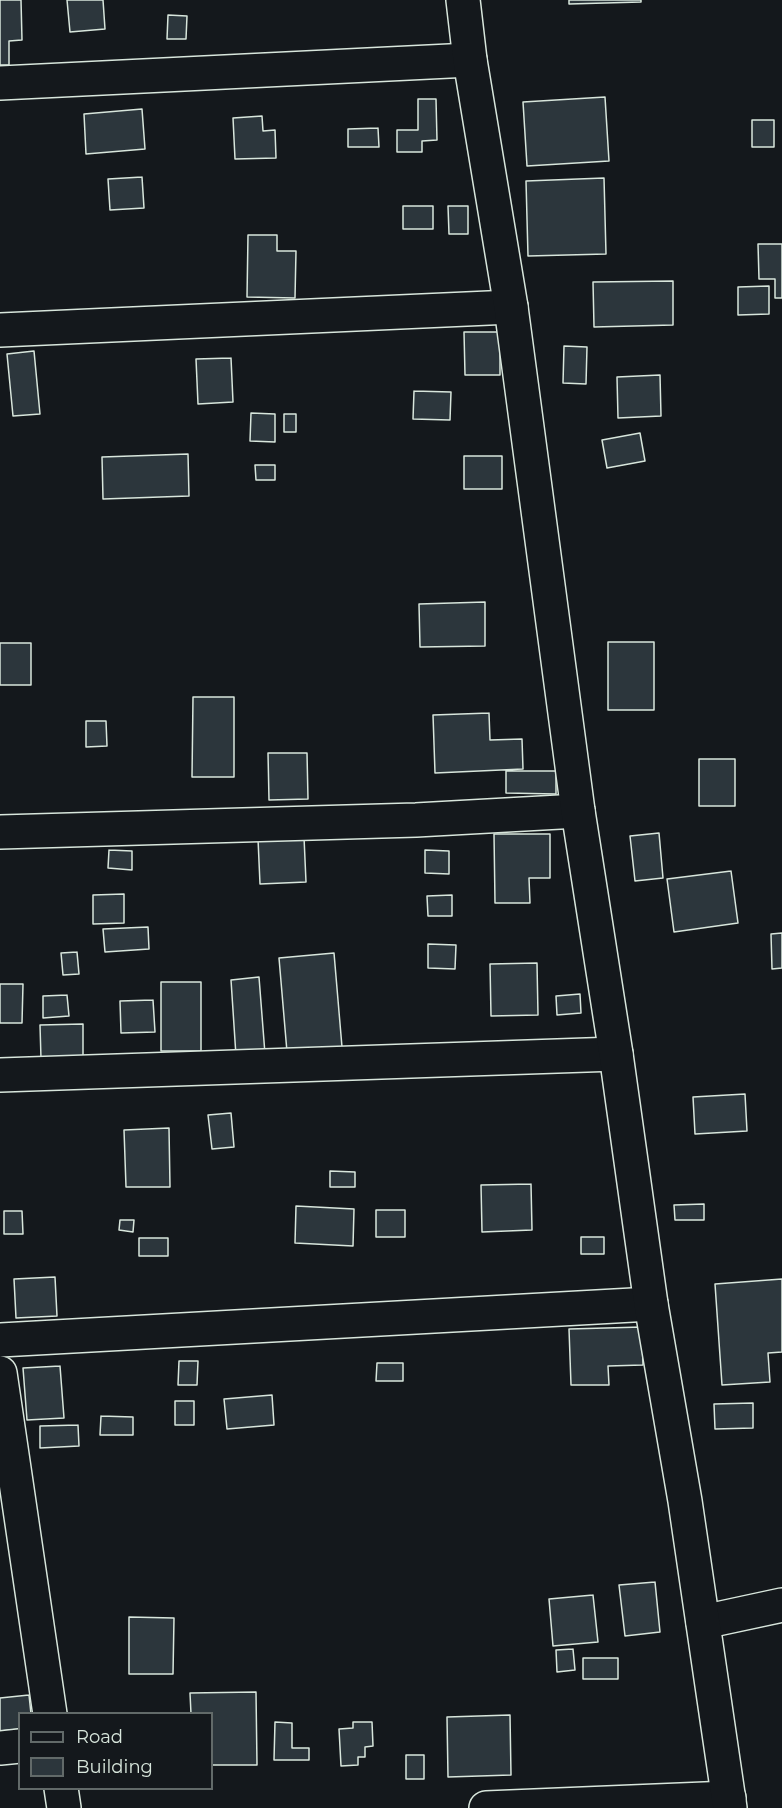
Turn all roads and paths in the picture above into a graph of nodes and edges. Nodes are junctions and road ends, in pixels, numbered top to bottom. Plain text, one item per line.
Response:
1 (464, 0) edge
2 (470, 60) junction
3 (0, 83) edge
4 (511, 307) junction
5 (0, 330) edge
6 (578, 811) junction
7 (0, 832) edge
8 (616, 1054) junction
9 (0, 1075) edge
10 (651, 1304) junction
11 (0, 1340) edge
12 (0, 1373) edge
13 (8, 1482) edge
14 (782, 1605) edge
15 (703, 1622) junction
16 (50, 1712) edge
17 (18, 1746) edge
18 (0, 1748) edge
19 (61, 1790) edge
20 (729, 1803) edge
21 (64, 1808) edge
22 (486, 1808) edge

1 - 2 street
2 - 3 street
2 - 4 street
4 - 5 street
4 - 6 street
6 - 7 street
6 - 8 street
8 - 9 street
8 - 10 street
10 - 11 street
10 - 15 street
12 - 13 street
13 - 16 street
14 - 15 street
15 - 20 street
17 - 18 street
19 - 21 street
20 - 22 street

